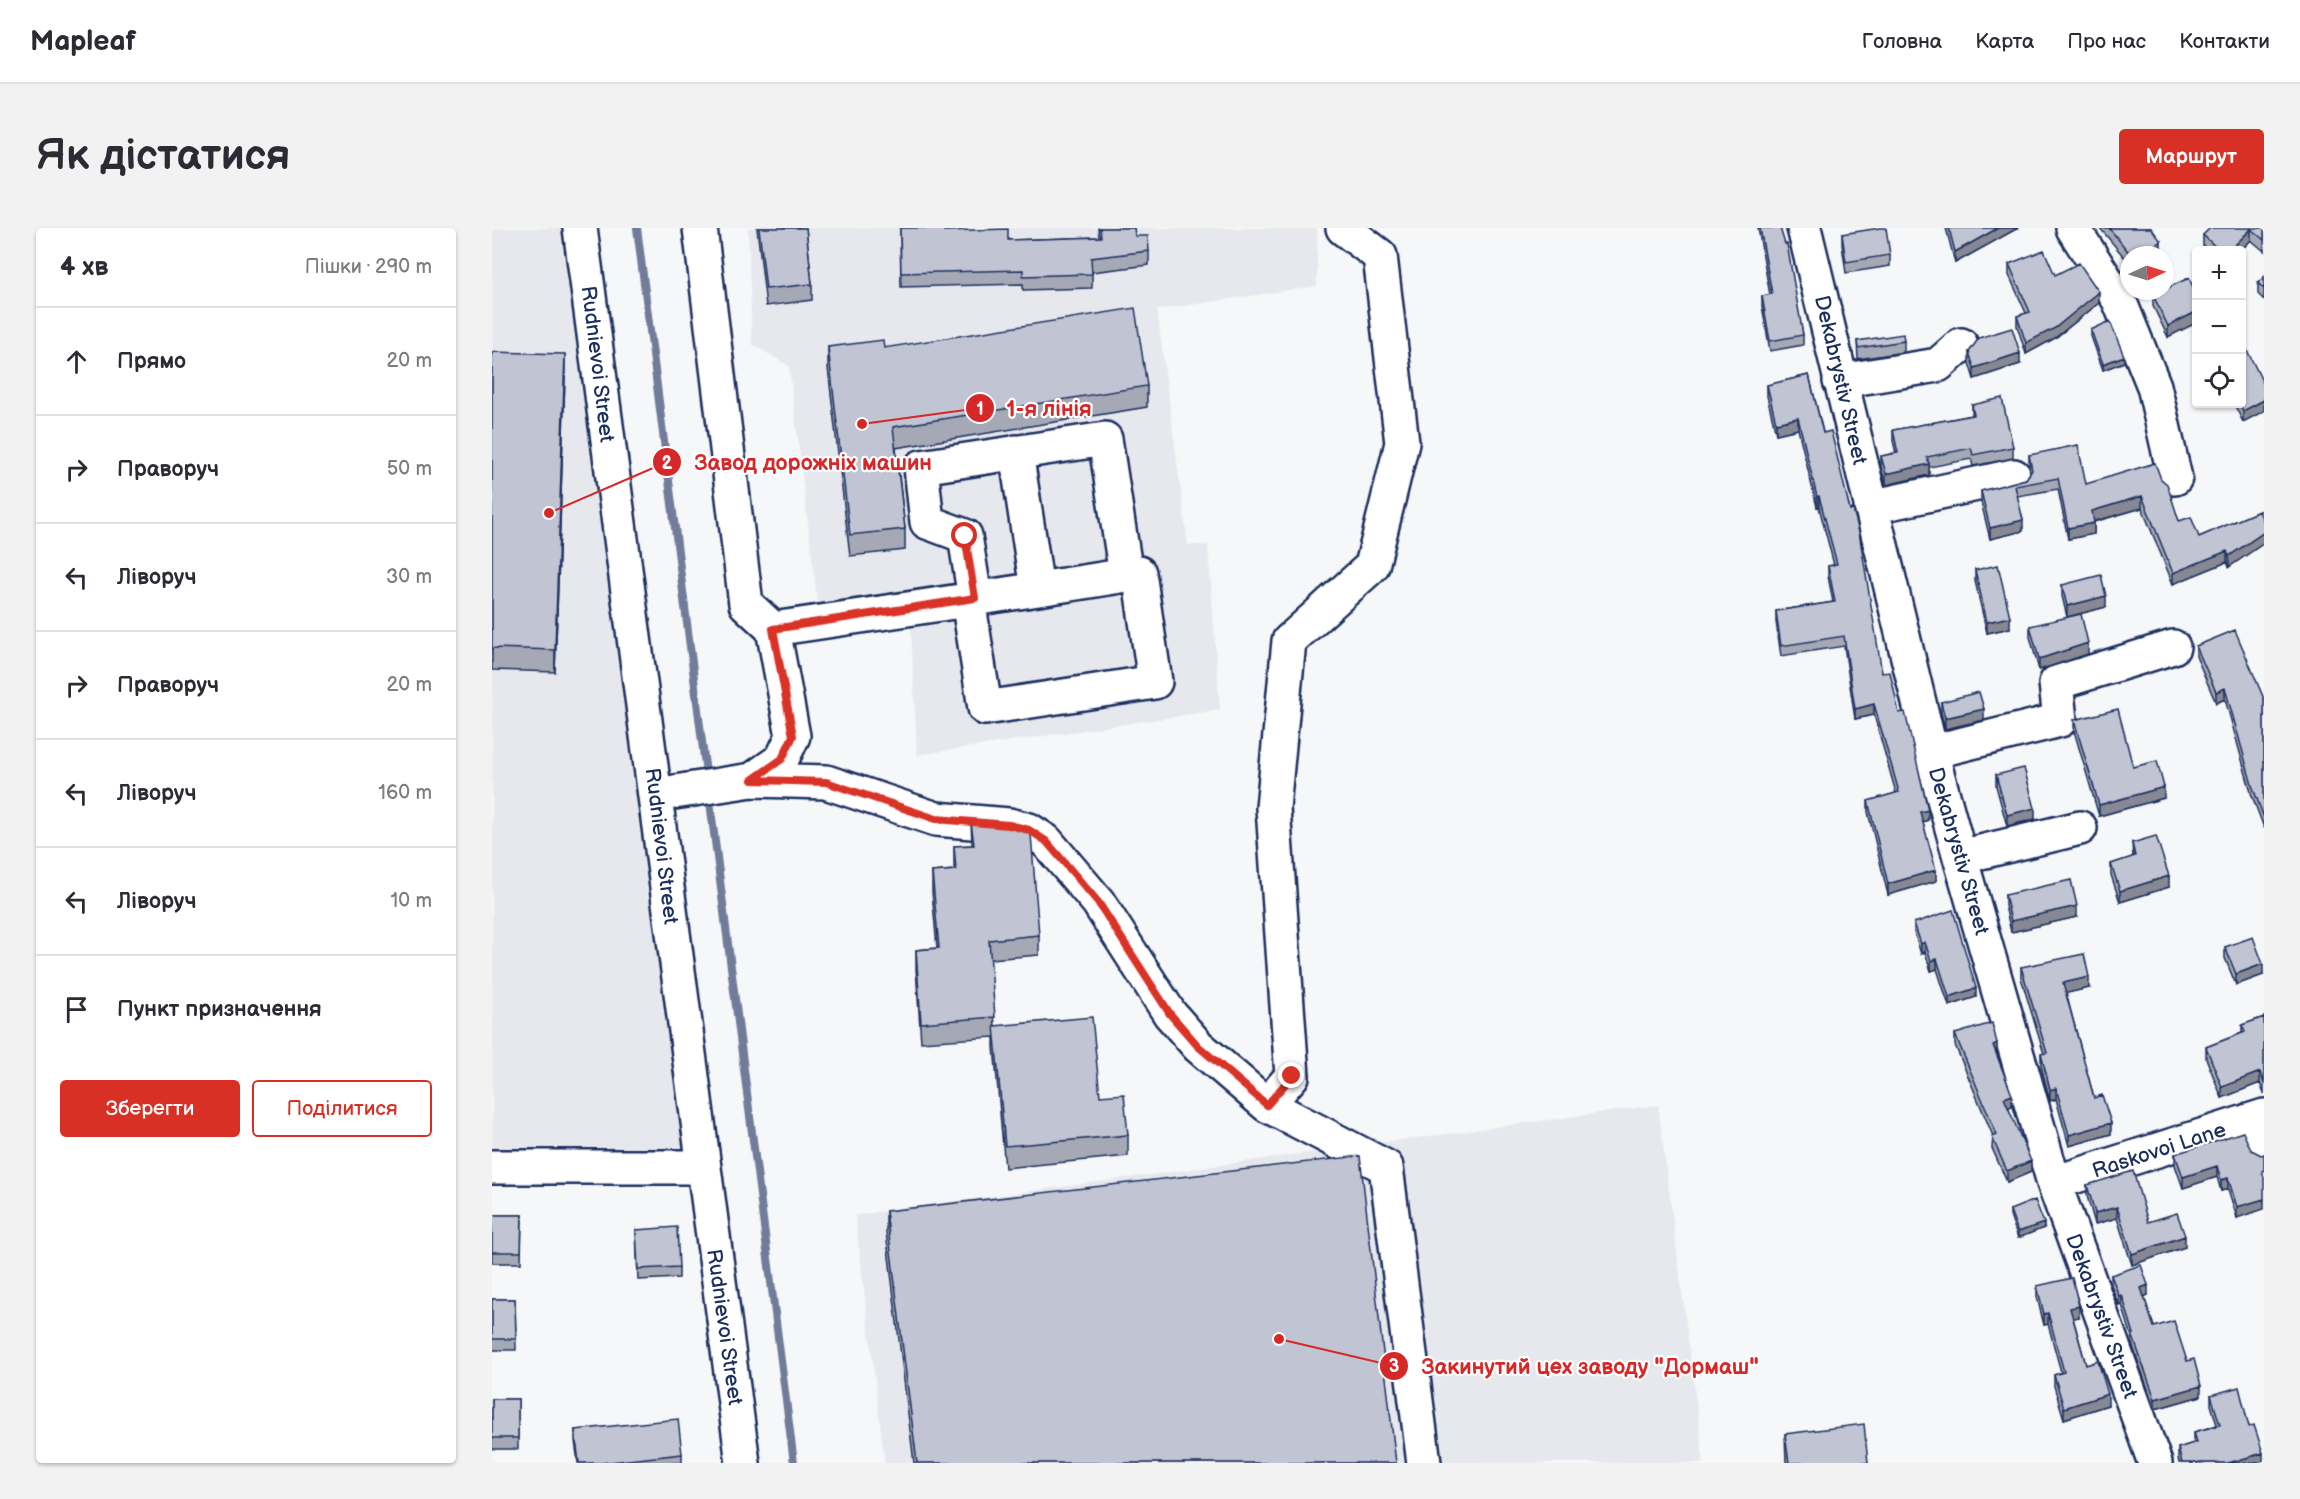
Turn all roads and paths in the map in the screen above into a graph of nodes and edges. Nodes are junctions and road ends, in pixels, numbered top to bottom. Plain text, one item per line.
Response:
1 (580, 228) edge
2 (700, 228) edge
3 (1343, 228) edge
4 (1804, 228) edge
5 (2073, 228) edge
6 (1961, 345) dead end
7 (1840, 381) junction
8 (1016, 452) junction
9 (2014, 476) dead end
10 (2175, 478) dead end
11 (1871, 507) junction
12 (1126, 575) junction
13 (1037, 589) junction
14 (972, 599) junction
15 (773, 629) junction
16 (2173, 647) dead end
17 (1931, 752) junction
18 (752, 780) junction
19 (655, 795) junction
20 (2080, 828) dead end
21 (1960, 857) junction
22 (1267, 1105) junction
23 (2261, 1128) edge
24 (492, 1167) edge
25 (704, 1167) junction
26 (2054, 1183) junction
27 (743, 1463) edge
28 (1424, 1463) edge
29 (2155, 1463) edge

1 - 19 street, Rudnievoi Street
2 - 15 street
3 - 22 street
4 - 7 street, Dekabrystiv Street
5 - 10 street
6 - 7 street
7 - 11 street, Dekabrystiv Street
8 - 12 street
8 - 13 street
8 - 14 street
9 - 11 street
11 - 17 street, Dekabrystiv Street
12 - 13 street
12 - 14 street
13 - 14 street
14 - 15 street
15 - 18 street
16 - 17 street
17 - 21 street, Dekabrystiv Street
18 - 19 street
18 - 22 street
19 - 25 street, Rudnievoi Street
20 - 21 street
21 - 26 street, Dekabrystiv Street
22 - 28 street
23 - 26 street, Raskovoi Lane
24 - 25 street
25 - 27 street, Rudnievoi Street
26 - 29 street, Dekabrystiv Street

